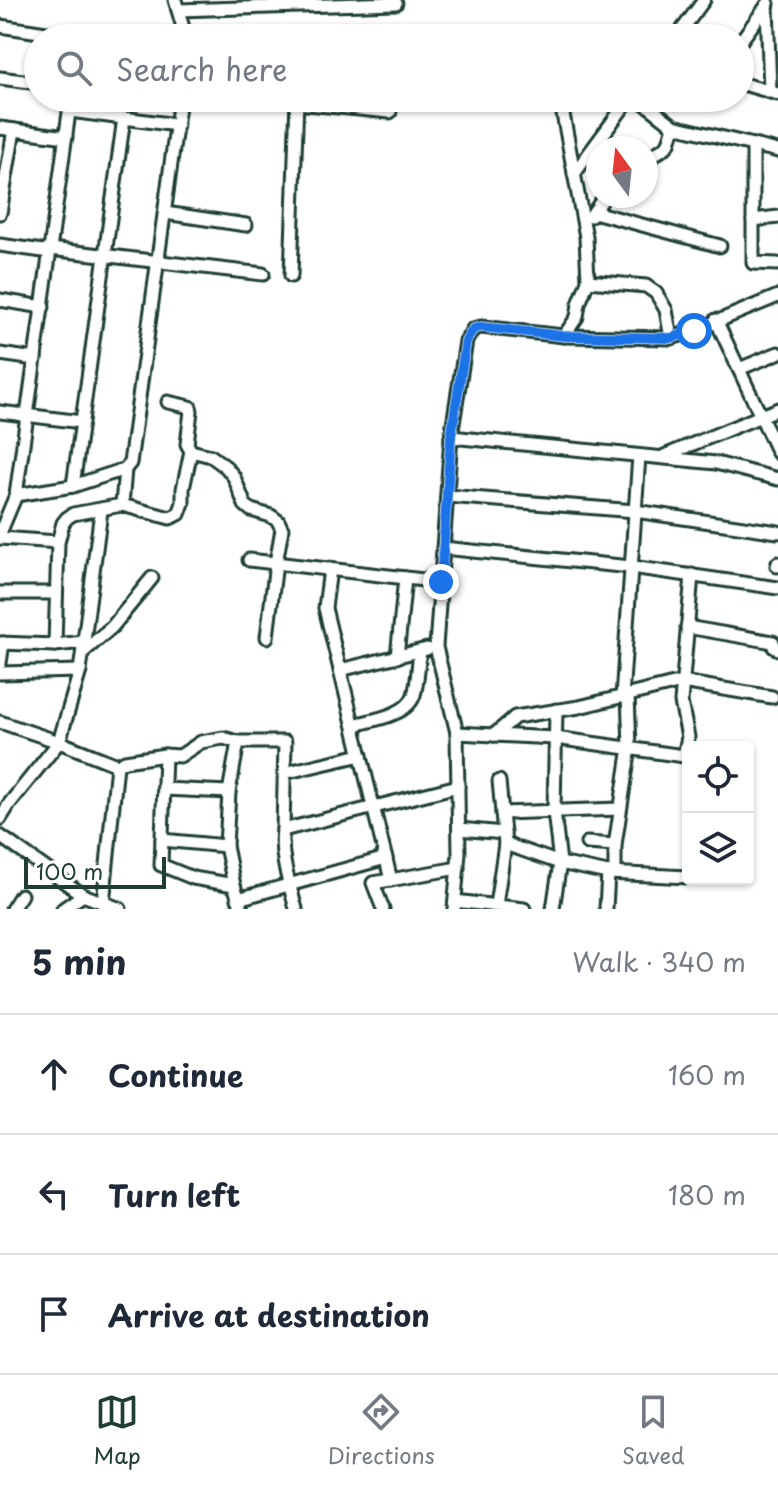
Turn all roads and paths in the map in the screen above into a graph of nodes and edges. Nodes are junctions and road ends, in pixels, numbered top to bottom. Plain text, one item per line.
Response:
1 (704, 0) edge
2 (396, 3) dead end
3 (769, 3) edge
4 (177, 5) edge
5 (686, 24) edge
6 (753, 24) edge
7 (0, 26) edge
8 (24, 30) edge
9 (0, 78) edge
10 (24, 81) edge
11 (754, 87) edge
12 (774, 93) edge
13 (69, 112) edge
14 (101, 112) edge
15 (178, 112) edge
16 (297, 112) edge
17 (563, 112) edge
18 (620, 112) edge
19 (656, 112) edge
20 (124, 118) junction
21 (177, 125) junction
22 (674, 126) junction
23 (0, 128) edge
24 (14, 130) junction
25 (66, 137) junction
26 (753, 145) junction
27 (658, 151) edge
28 (778, 151) edge
29 (574, 174) junction
30 (2, 191) edge
31 (597, 208) edge
32 (594, 212) junction
33 (0, 213) edge
34 (165, 213) junction
35 (778, 217) edge
36 (753, 220) junction
37 (246, 225) dead end
38 (584, 226) junction
39 (0, 245) edge
40 (720, 246) dead end
41 (50, 250) junction
42 (104, 255) junction
43 (159, 262) junction
44 (778, 264) edge
45 (263, 274) dead end
46 (291, 276) dead end
47 (588, 281) junction
48 (778, 296) edge
49 (0, 300) edge
50 (43, 307) junction
51 (716, 320) junction
52 (564, 336) junction
53 (671, 338) junction
54 (778, 353) edge
55 (0, 354) edge
56 (35, 359) junction
57 (739, 369) junction
58 (168, 402) dead end
59 (778, 409) edge
60 (0, 412) edge
61 (27, 415) junction
62 (761, 416) junction
63 (82, 422) junction
64 (451, 437) junction
65 (191, 451) junction
66 (778, 453) edge
67 (639, 456) junction
68 (660, 458) junction
69 (125, 469) junction
70 (778, 479) edge
71 (73, 486) junction
72 (16, 495) junction
73 (447, 496) junction
74 (122, 505) junction
75 (101, 511) junction
76 (635, 511) junction
77 (778, 532) edge
78 (0, 536) edge
79 (58, 542) junction
80 (443, 548) junction
81 (249, 560) dead end
82 (276, 563) junction
83 (631, 567) junction
84 (330, 569) junction
85 (692, 575) junction
86 (152, 578) dead end
87 (405, 578) junction
88 (441, 582) junction
89 (778, 588) edge
90 (0, 593) edge
91 (56, 593) junction
92 (687, 627) junction
93 (267, 637) dead end
94 (2, 643) edge
95 (55, 645) junction
96 (83, 647) junction
97 (436, 647) junction
98 (778, 649) edge
99 (420, 651) junction
100 (397, 657) junction
101 (0, 663) edge
102 (340, 670) junction
103 (80, 671) junction
104 (0, 673) edge
105 (682, 682) junction
106 (625, 696) junction
107 (772, 697) dead end
108 (556, 710) junction
109 (0, 722) edge
110 (354, 725) junction
111 (457, 733) junction
112 (494, 735) junction
113 (555, 738) junction
114 (59, 742) junction
115 (238, 742) junction
116 (630, 747) junction
117 (165, 755) junction
118 (361, 755) junction
119 (117, 765) junction
120 (284, 773) junction
121 (499, 781) dead end
122 (458, 786) junction
123 (164, 789) junction
124 (229, 792) junction
125 (373, 807) junction
126 (620, 809) junction
127 (554, 811) junction
128 (502, 813) junction
129 (0, 819) edge
130 (459, 829) junction
131 (283, 830) junction
132 (0, 836) edge
133 (504, 838) junction
134 (162, 840) junction
135 (587, 843) dead end
136 (615, 845) junction
137 (226, 846) junction
138 (386, 858) junction
139 (560, 863) junction
140 (458, 868) junction
141 (612, 873) junction
142 (682, 877) edge
143 (391, 880) junction
144 (234, 885) junction
145 (289, 885) junction
146 (21, 895) dead end
147 (83, 895) junction
148 (103, 904) junction
149 (240, 904) edge
150 (454, 905) edge
151 (496, 905) junction
152 (12, 909) edge
153 (63, 909) edge
154 (120, 909) edge
155 (296, 909) edge
156 (383, 909) edge
157 (524, 909) edge
158 (553, 909) edge
159 (606, 909) edge

1 - 5 street
2 - 4 street
3 - 6 street
3 - 12 street
7 - 8 street
9 - 10 street
11 - 12 street
13 - 25 street
14 - 20 street
15 - 21 street
16 - 46 street
17 - 29 street
18 - 29 street
19 - 22 street
20 - 21 street
20 - 42 street
21 - 34 street
22 - 26 street
22 - 27 street
23 - 24 street
24 - 25 street
24 - 30 street
25 - 41 street
26 - 28 street
26 - 36 street
29 - 38 street
30 - 33 street
31 - 32 street
32 - 38 street
32 - 40 street
34 - 37 street
34 - 43 street
35 - 36 street
36 - 44 street
38 - 47 street
39 - 41 street
41 - 42 street
41 - 50 street
42 - 43 street
42 - 63 street
43 - 45 street
43 - 69 street
47 - 52 street
47 - 53 street
48 - 51 street
49 - 50 street
50 - 56 street
51 - 53 street
51 - 57 street
52 - 53 street
52 - 64 street
54 - 57 street
55 - 56 street
56 - 61 street
57 - 62 street
58 - 65 street
59 - 62 street
60 - 61 street
61 - 63 street
61 - 72 street
62 - 66 street
62 - 68 street
63 - 71 street
64 - 67 street
64 - 73 street
65 - 74 street
65 - 82 street
67 - 68 street
67 - 76 street
68 - 70 street
69 - 71 street
69 - 74 street
71 - 72 street
72 - 78 street
73 - 76 street
73 - 80 street
74 - 75 street
75 - 79 street
75 - 96 street
76 - 77 street
76 - 83 street
78 - 79 street
79 - 91 street
80 - 83 street
80 - 88 street
81 - 82 street
82 - 84 street
82 - 93 street
83 - 85 street
83 - 106 street
84 - 87 street
84 - 102 street
85 - 89 street
85 - 92 street
86 - 96 street
87 - 88 street
87 - 100 street
88 - 97 street
90 - 91 street
91 - 95 street
92 - 98 street
92 - 105 street
94 - 95 street
94 - 101 street
95 - 96 street
96 - 103 street
97 - 99 street
97 - 111 street
99 - 100 street
99 - 110 street
100 - 102 street
102 - 110 street
103 - 104 street
103 - 114 street
105 - 106 street
105 - 107 street
105 - 116 street
106 - 108 street
106 - 116 street
108 - 112 street
108 - 113 street
109 - 114 street
110 - 118 street
111 - 112 street
111 - 122 street
112 - 113 street
113 - 116 street
113 - 127 street
114 - 119 street
114 - 129 street
115 - 117 street
115 - 120 street
115 - 124 street
116 - 126 street
117 - 119 street
117 - 123 street
118 - 120 street
118 - 125 street
119 - 148 street
120 - 131 street
121 - 128 street
122 - 125 street
122 - 130 street
123 - 124 street
123 - 134 street
124 - 137 street
125 - 131 street
125 - 138 street
126 - 127 street
126 - 136 street
127 - 128 street
127 - 139 street
128 - 133 street
130 - 133 street
130 - 140 street
131 - 145 street
132 - 147 street
133 - 139 street
133 - 151 street
134 - 137 street
134 - 144 street
135 - 136 street
136 - 141 street
137 - 144 street
138 - 143 street
138 - 145 street
139 - 141 street
139 - 158 street
140 - 143 street
140 - 150 street
141 - 142 street
141 - 159 street
143 - 156 street
144 - 149 street
145 - 149 street
145 - 155 street
146 - 152 street
147 - 148 street
147 - 153 street
148 - 154 street
150 - 151 street
151 - 157 street

